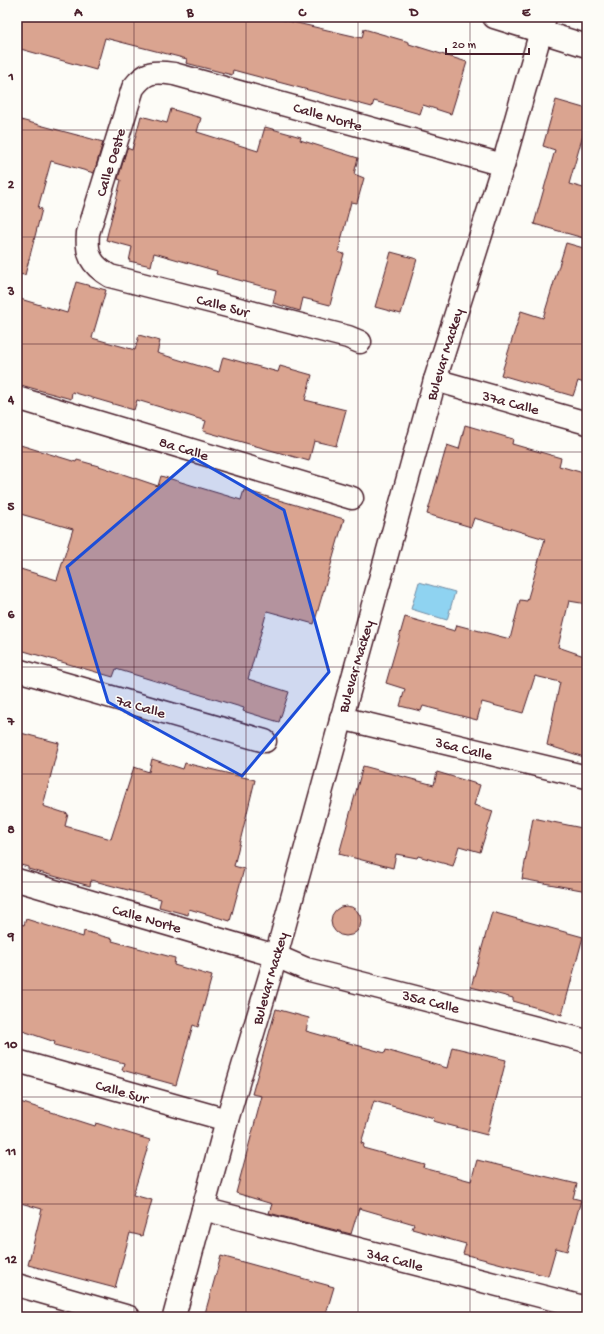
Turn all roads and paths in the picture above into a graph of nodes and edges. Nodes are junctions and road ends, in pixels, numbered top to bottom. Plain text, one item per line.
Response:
1 (494, 17) edge
2 (543, 25) edge
3 (587, 46) edge
4 (151, 73) joint
5 (503, 165) junction
6 (91, 260) joint
7 (360, 342) dead end
8 (435, 380) junction
9 (17, 398) edge
10 (587, 423) edge
11 (352, 498) dead end
12 (17, 670) edge
13 (341, 718) junction
14 (265, 741) dead end
15 (587, 777) edge
16 (17, 880) edge
17 (276, 956) junction
18 (587, 1041) edge
19 (17, 1061) edge
20 (228, 1120) junction
21 (203, 1209) junction
22 (17, 1286) edge
23 (587, 1308) edge
24 (129, 1317) edge
25 (174, 1317) edge

1 - 2 street
2 - 3 street
2 - 5 street, Bulevar Mackey
4 - 5 street, Calle Norte
4 - 6 street, Calle Oeste
5 - 8 street, Bulevar Mackey
6 - 7 street, Calle Sur
8 - 10 street, 37a Calle
8 - 13 street, Bulevar Mackey
9 - 11 street, 8a Calle
12 - 14 street, 7a Calle
13 - 15 street, 36a Calle
13 - 17 street, Bulevar Mackey
16 - 17 street, Calle Norte
17 - 18 street, 35a Calle
17 - 20 street, Bulevar Mackey
19 - 20 street, Calle Sur
20 - 21 street, Bulevar Mackey
21 - 23 street, 34a Calle
21 - 25 street, Bulevar Mackey
22 - 24 street

